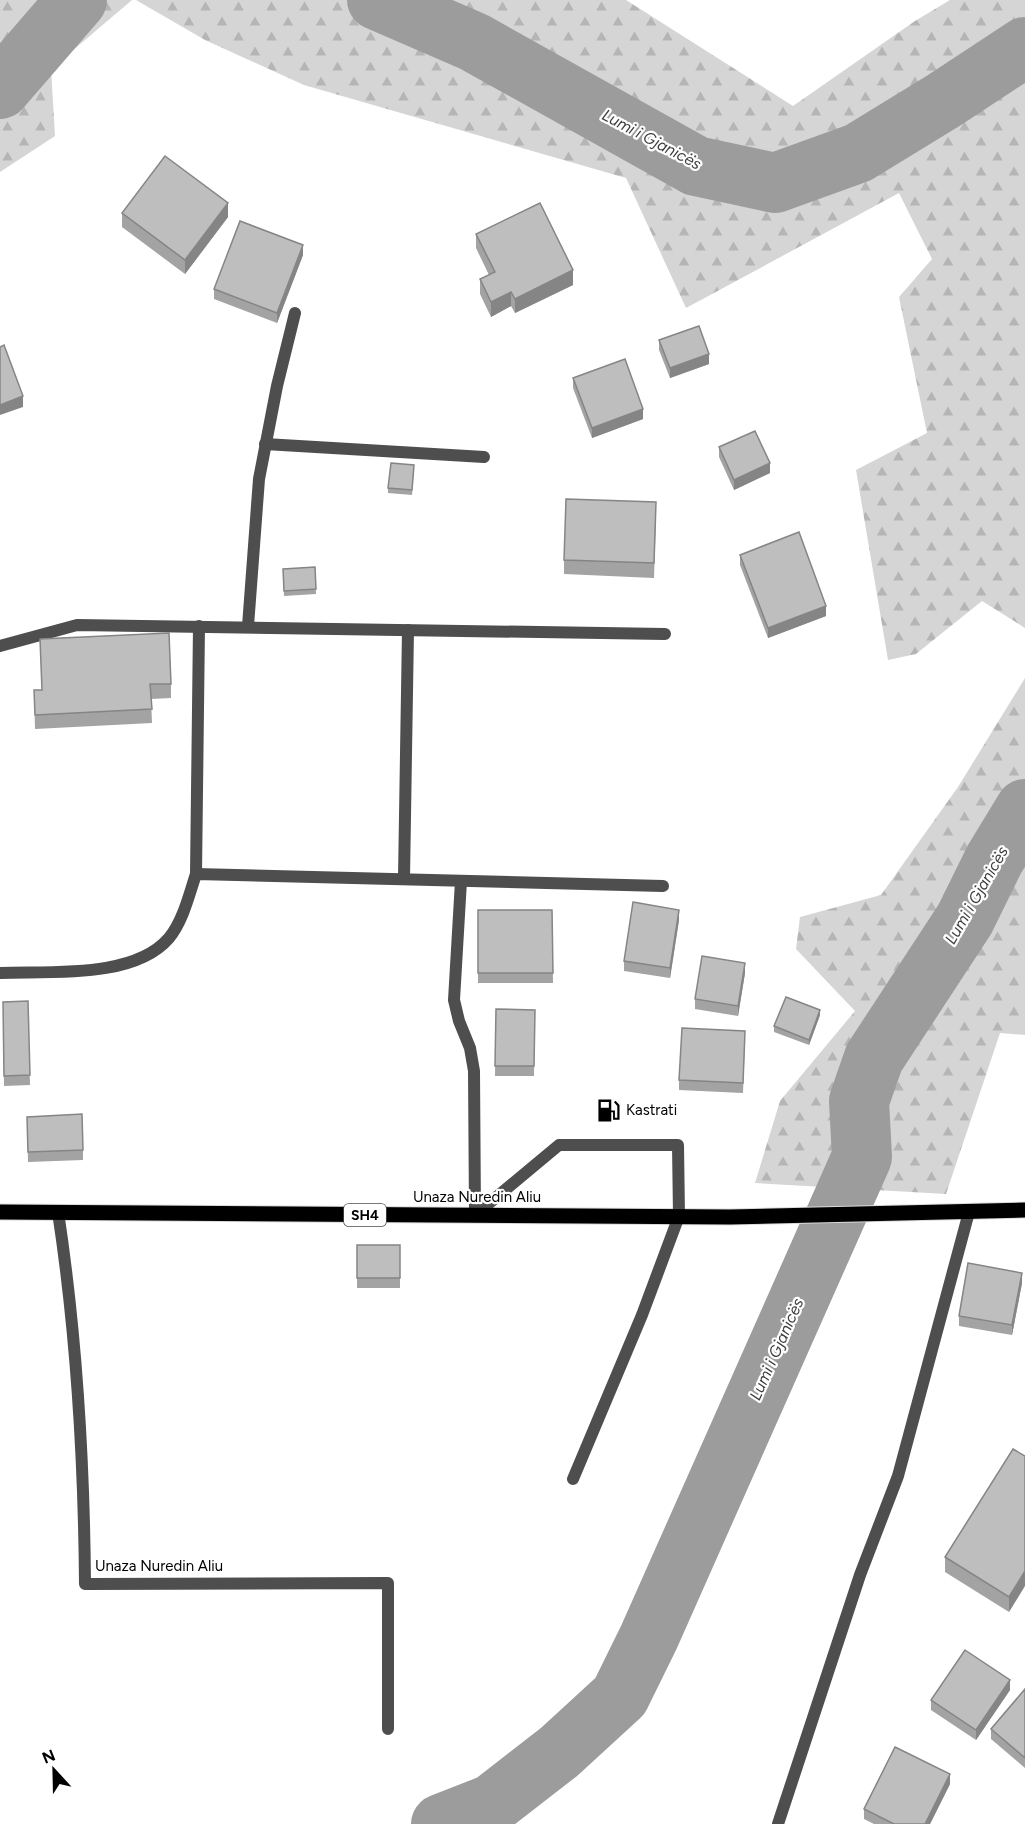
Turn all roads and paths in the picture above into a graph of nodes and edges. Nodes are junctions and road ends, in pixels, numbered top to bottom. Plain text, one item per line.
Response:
1 (295, 313) dead end
2 (265, 444) junction
3 (484, 457) dead end
4 (199, 626) junction
5 (248, 626) junction
6 (408, 630) junction
7 (665, 634) dead end
8 (0, 646) edge
9 (196, 874) junction
10 (404, 878) junction
11 (461, 881) junction
12 (663, 886) dead end
13 (0, 973) edge
14 (1025, 1210) edge
15 (0, 1212) edge
16 (58, 1212) junction
17 (969, 1212) junction
18 (475, 1215) junction
19 (679, 1216) junction
20 (573, 1479) dead end
21 (388, 1729) dead end
22 (778, 1824) edge

1 - 2 street
2 - 3 street
2 - 5 street
4 - 5 street
4 - 8 street
4 - 9 street
5 - 6 street
6 - 7 street
6 - 10 street
9 - 10 street
9 - 13 street
10 - 11 street
11 - 12 street
11 - 18 street
14 - 17 main road, Unaza Nuredin Aliu / SH4
15 - 16 main road, Unaza Nuredin Aliu / SH4
16 - 18 main road, Unaza Nuredin Aliu / SH4
16 - 21 street, Unaza Nuredin Aliu
17 - 19 main road, Unaza Nuredin Aliu / SH4
17 - 22 street
18 - 19 main road, Unaza Nuredin Aliu / SH4
18 - 19 street
19 - 20 street

